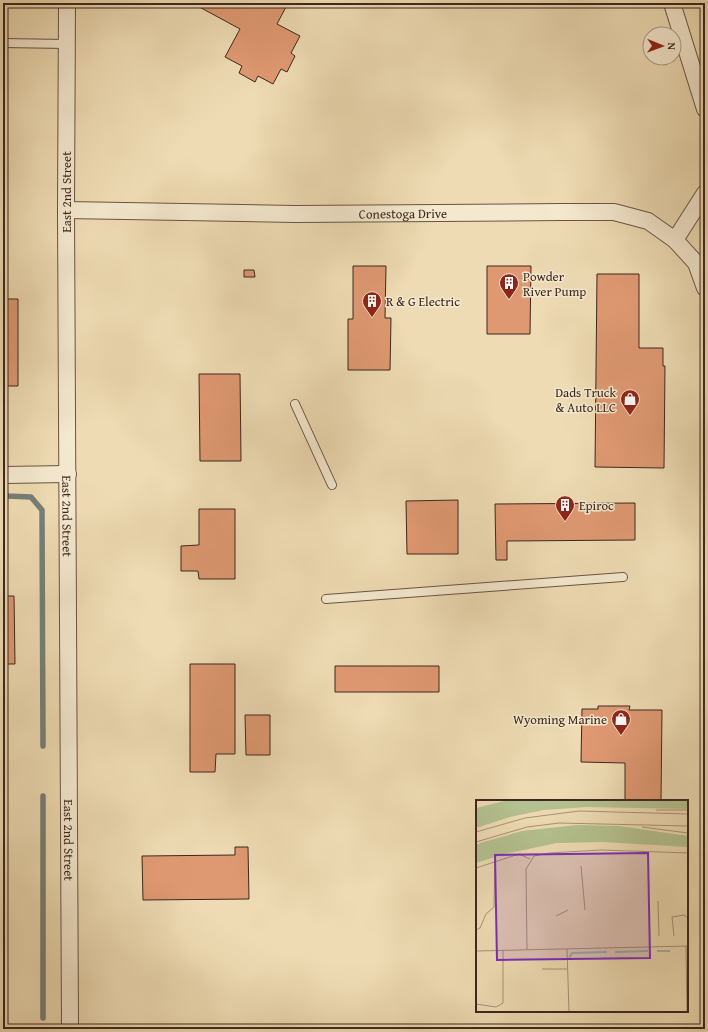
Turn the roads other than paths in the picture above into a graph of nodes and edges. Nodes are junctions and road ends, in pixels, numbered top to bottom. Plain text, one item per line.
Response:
1 (67, 3) edge
2 (672, 3) edge
3 (3, 43) edge
4 (67, 44) junction
5 (705, 109) edge
6 (705, 193) edge
7 (66, 210) junction
8 (675, 240) junction
9 (705, 288) edge
10 (295, 404) dead end
11 (3, 474) edge
12 (68, 474) junction
13 (332, 485) dead end
14 (623, 577) dead end
15 (326, 599) dead end
16 (70, 1029) edge

1 - 4 street, East 2nd Street
2 - 5 street
3 - 4 lane
4 - 7 street, East 2nd Street
6 - 8 street
7 - 8 street, Conestoga Drive
7 - 12 street, East 2nd Street
8 - 9 street, Conestoga Drive
10 - 13 lane
11 - 12 street
12 - 16 street, East 2nd Street
14 - 15 lane

